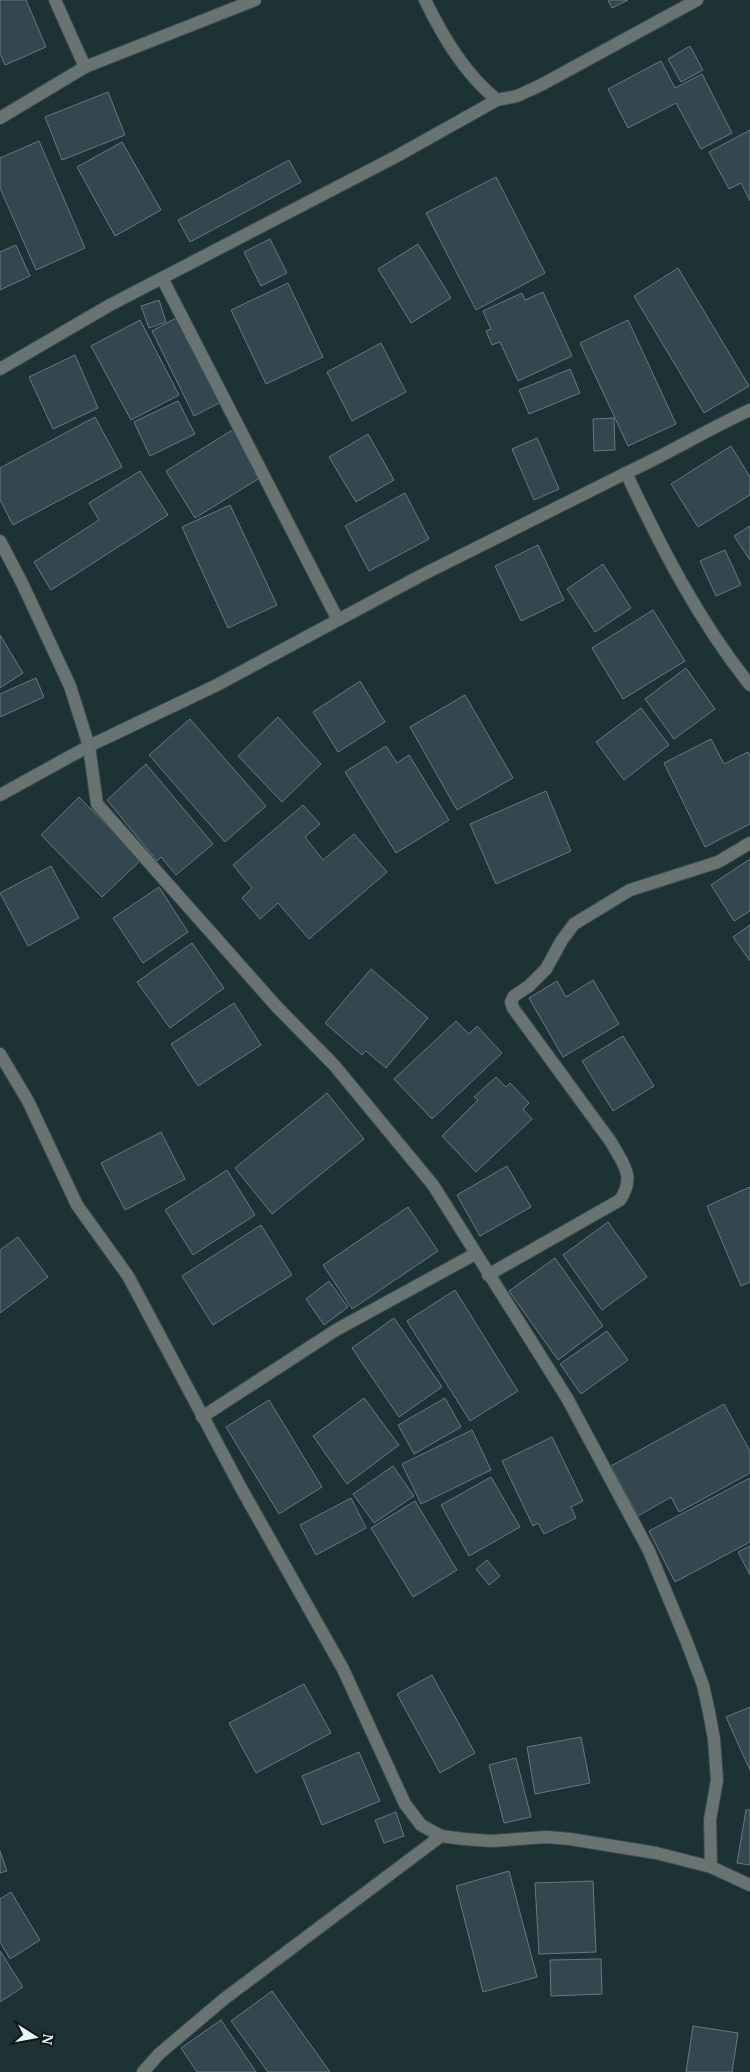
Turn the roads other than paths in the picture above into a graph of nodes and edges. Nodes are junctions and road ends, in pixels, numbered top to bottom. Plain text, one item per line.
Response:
1 (54, 0) edge
2 (255, 0) edge
3 (425, 0) edge
4 (697, 0) edge
5 (85, 67) junction
6 (497, 100) junction
7 (0, 118) edge
8 (162, 278) junction
9 (0, 369) edge
10 (750, 410) edge
11 (626, 473) junction
12 (0, 541) edge
13 (338, 620) junction
14 (750, 684) edge
15 (89, 746) junction
16 (0, 795) edge
17 (750, 843) edge
18 (0, 1054) edge
19 (475, 1254) junction
20 (488, 1274) junction
21 (202, 1418) junction
22 (440, 1836) junction
23 (711, 1867) junction
24 (750, 1885) edge
25 (142, 2072) edge

1 - 5 street
2 - 5 street
3 - 6 street
4 - 6 street
5 - 7 street
6 - 8 street
8 - 9 street
8 - 13 street
10 - 11 street
11 - 13 street
11 - 14 street
12 - 15 street
13 - 15 street
15 - 16 street
15 - 19 street
17 - 20 street
18 - 21 street
19 - 20 street
19 - 21 street
20 - 23 street
21 - 22 street
22 - 23 street
22 - 25 street
23 - 24 street

